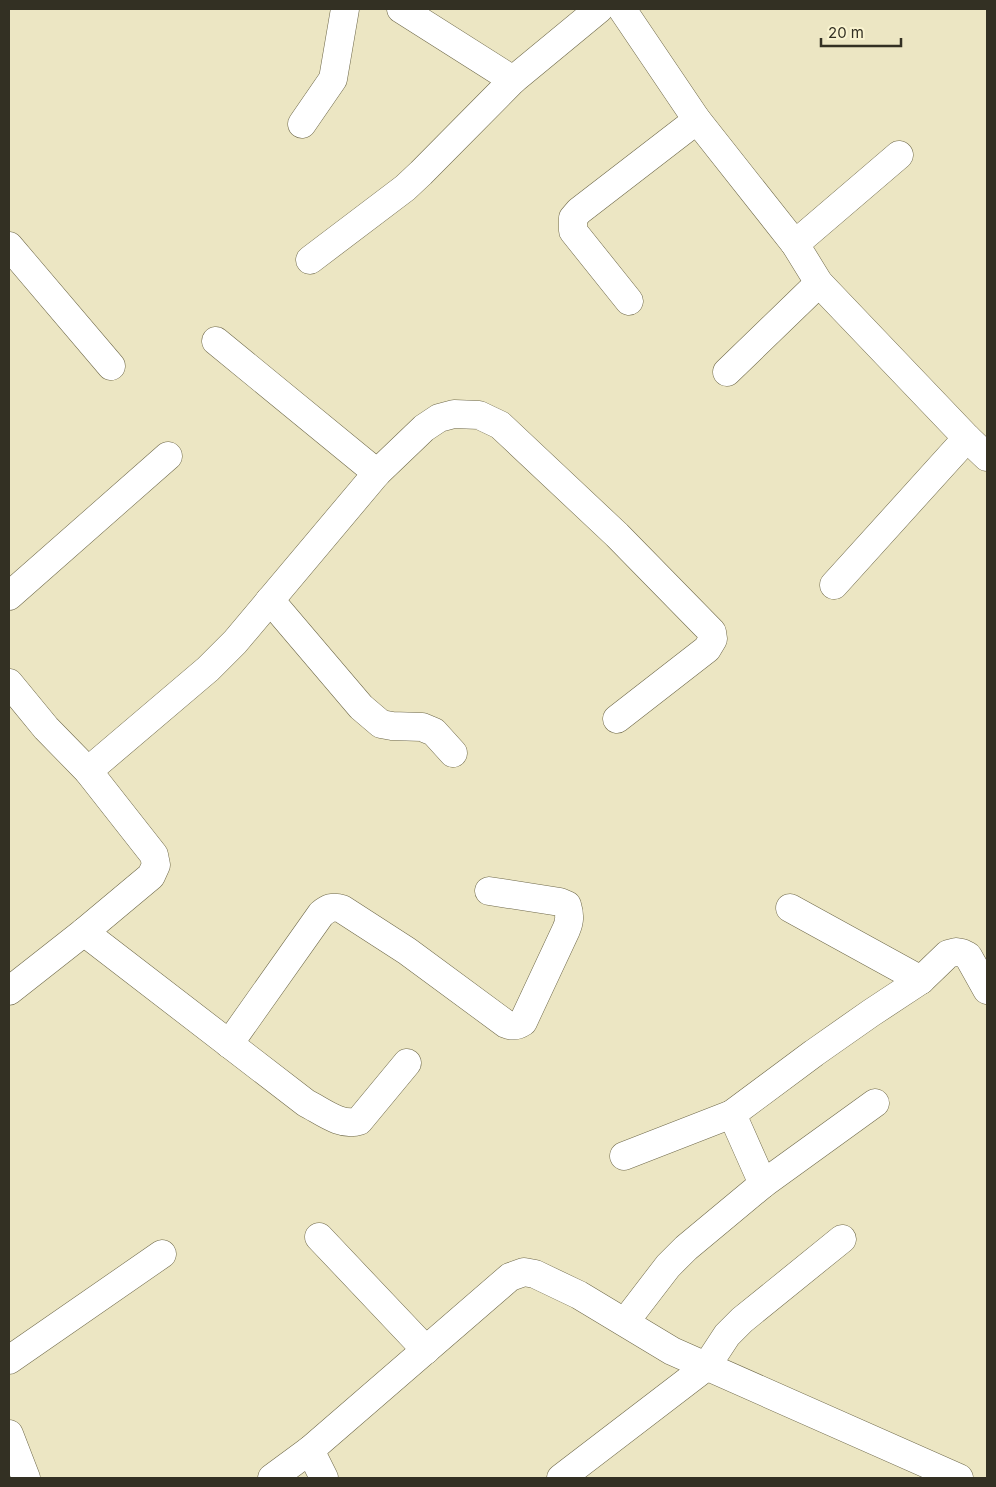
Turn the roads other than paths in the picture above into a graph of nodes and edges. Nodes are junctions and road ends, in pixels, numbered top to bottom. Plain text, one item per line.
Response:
1 (345, 9) edge
2 (401, 9) edge
3 (599, 9) edge
4 (622, 9) edge
5 (513, 80) junction
6 (696, 120) junction
7 (302, 124) dead end
8 (900, 155) dead end
9 (794, 244) junction
10 (9, 246) edge
11 (310, 260) dead end
12 (819, 283) junction
13 (629, 300) dead end
14 (216, 341) dead end
15 (111, 366) dead end
16 (727, 372) dead end
17 (967, 438) junction
18 (168, 456) dead end
19 (987, 457) edge
20 (377, 473) junction
21 (834, 585) dead end
22 (9, 596) edge
23 (270, 600) junction
24 (9, 683) edge
25 (617, 719) dead end
26 (453, 753) dead end
27 (88, 771) junction
28 (489, 891) dead end
29 (790, 908) dead end
30 (84, 932) junction
31 (920, 980) junction
32 (987, 990) edge
33 (9, 991) edge
34 (229, 1044) junction
35 (407, 1063) dead end
36 (875, 1104) dead end
37 (732, 1114) junction
38 (624, 1156) dead end
39 (763, 1184) junction
40 (319, 1237) dead end
41 (842, 1239) dead end
42 (162, 1254) dead end
43 (625, 1322) junction
44 (426, 1350) junction
45 (9, 1360) edge
46 (706, 1367) junction
47 (9, 1434) edge
48 (310, 1450) junction
49 (26, 1478) edge
50 (272, 1478) edge
51 (324, 1478) edge
52 (561, 1478) edge
53 (960, 1478) edge

1 - 7 street
2 - 5 street
3 - 5 street
4 - 6 street
5 - 11 street
6 - 9 street
6 - 13 street
8 - 9 street
9 - 12 street
10 - 15 street
12 - 16 street
12 - 17 street
14 - 20 street
17 - 19 street
17 - 21 street
18 - 22 street
20 - 23 street
20 - 25 street
23 - 26 street
23 - 27 street
24 - 27 street
27 - 30 street
28 - 34 street
29 - 31 street
30 - 33 street
30 - 34 street
31 - 32 street
31 - 37 street
34 - 35 street
36 - 39 street
37 - 38 street
37 - 39 street
39 - 43 street
40 - 44 street
41 - 46 street
42 - 45 street
43 - 44 street
43 - 46 street
44 - 48 street
46 - 52 street
46 - 53 street
47 - 49 street
48 - 50 street
48 - 51 street

